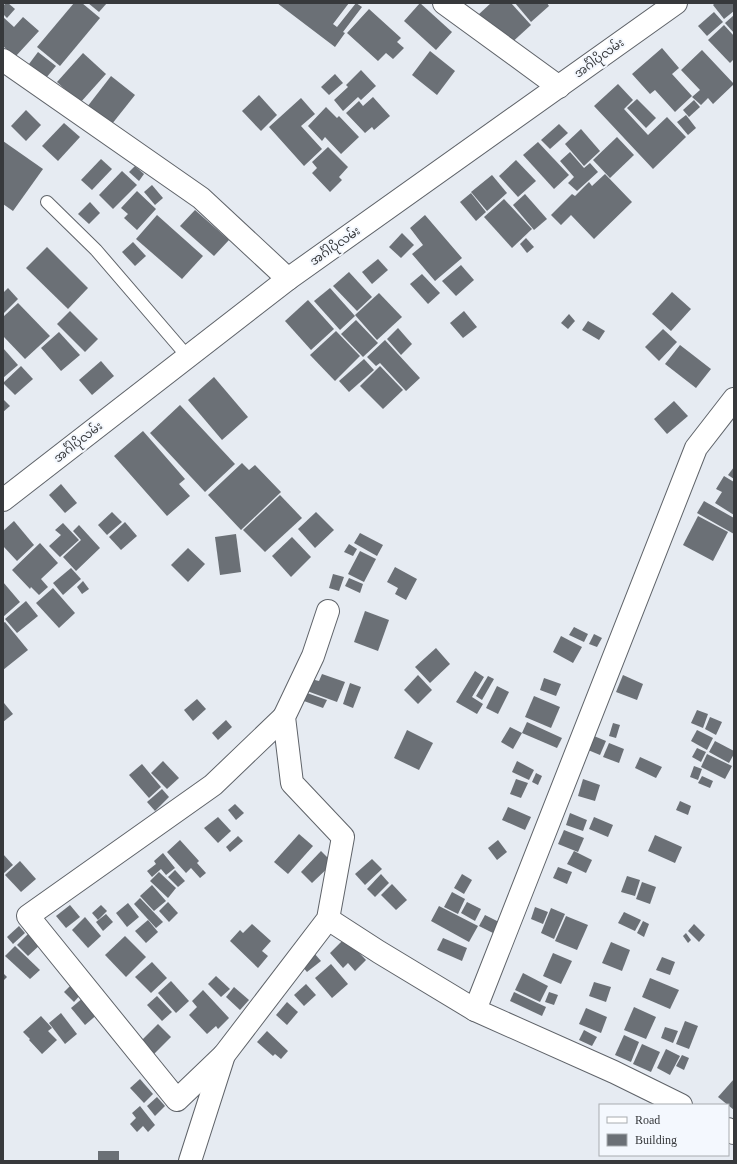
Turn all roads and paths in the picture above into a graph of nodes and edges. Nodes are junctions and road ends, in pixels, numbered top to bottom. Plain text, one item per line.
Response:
1 (444, 3) edge
2 (676, 3) edge
3 (3, 60) edge
4 (559, 87) junction
5 (47, 202) dead end
6 (288, 279) junction
7 (188, 357) junction
8 (734, 399) edge
9 (3, 500) edge
10 (328, 611) dead end
11 (284, 717) junction
12 (328, 919) junction
13 (475, 1010) junction
14 (224, 1055) junction
15 (679, 1104) edge
16 (190, 1161) edge

1 - 4 street
2 - 4 street, အင်္ဂါပိုလမ်း
3 - 6 street
4 - 6 street, အင်္ဂါပိုလမ်း
5 - 7 lane
6 - 7 street, အင်္ဂါပိုလမ်း
7 - 9 street, အင်္ဂါပိုလမ်း
8 - 13 street
10 - 11 street
11 - 12 street
11 - 14 street
12 - 13 street
12 - 14 street
13 - 15 street
14 - 16 street

